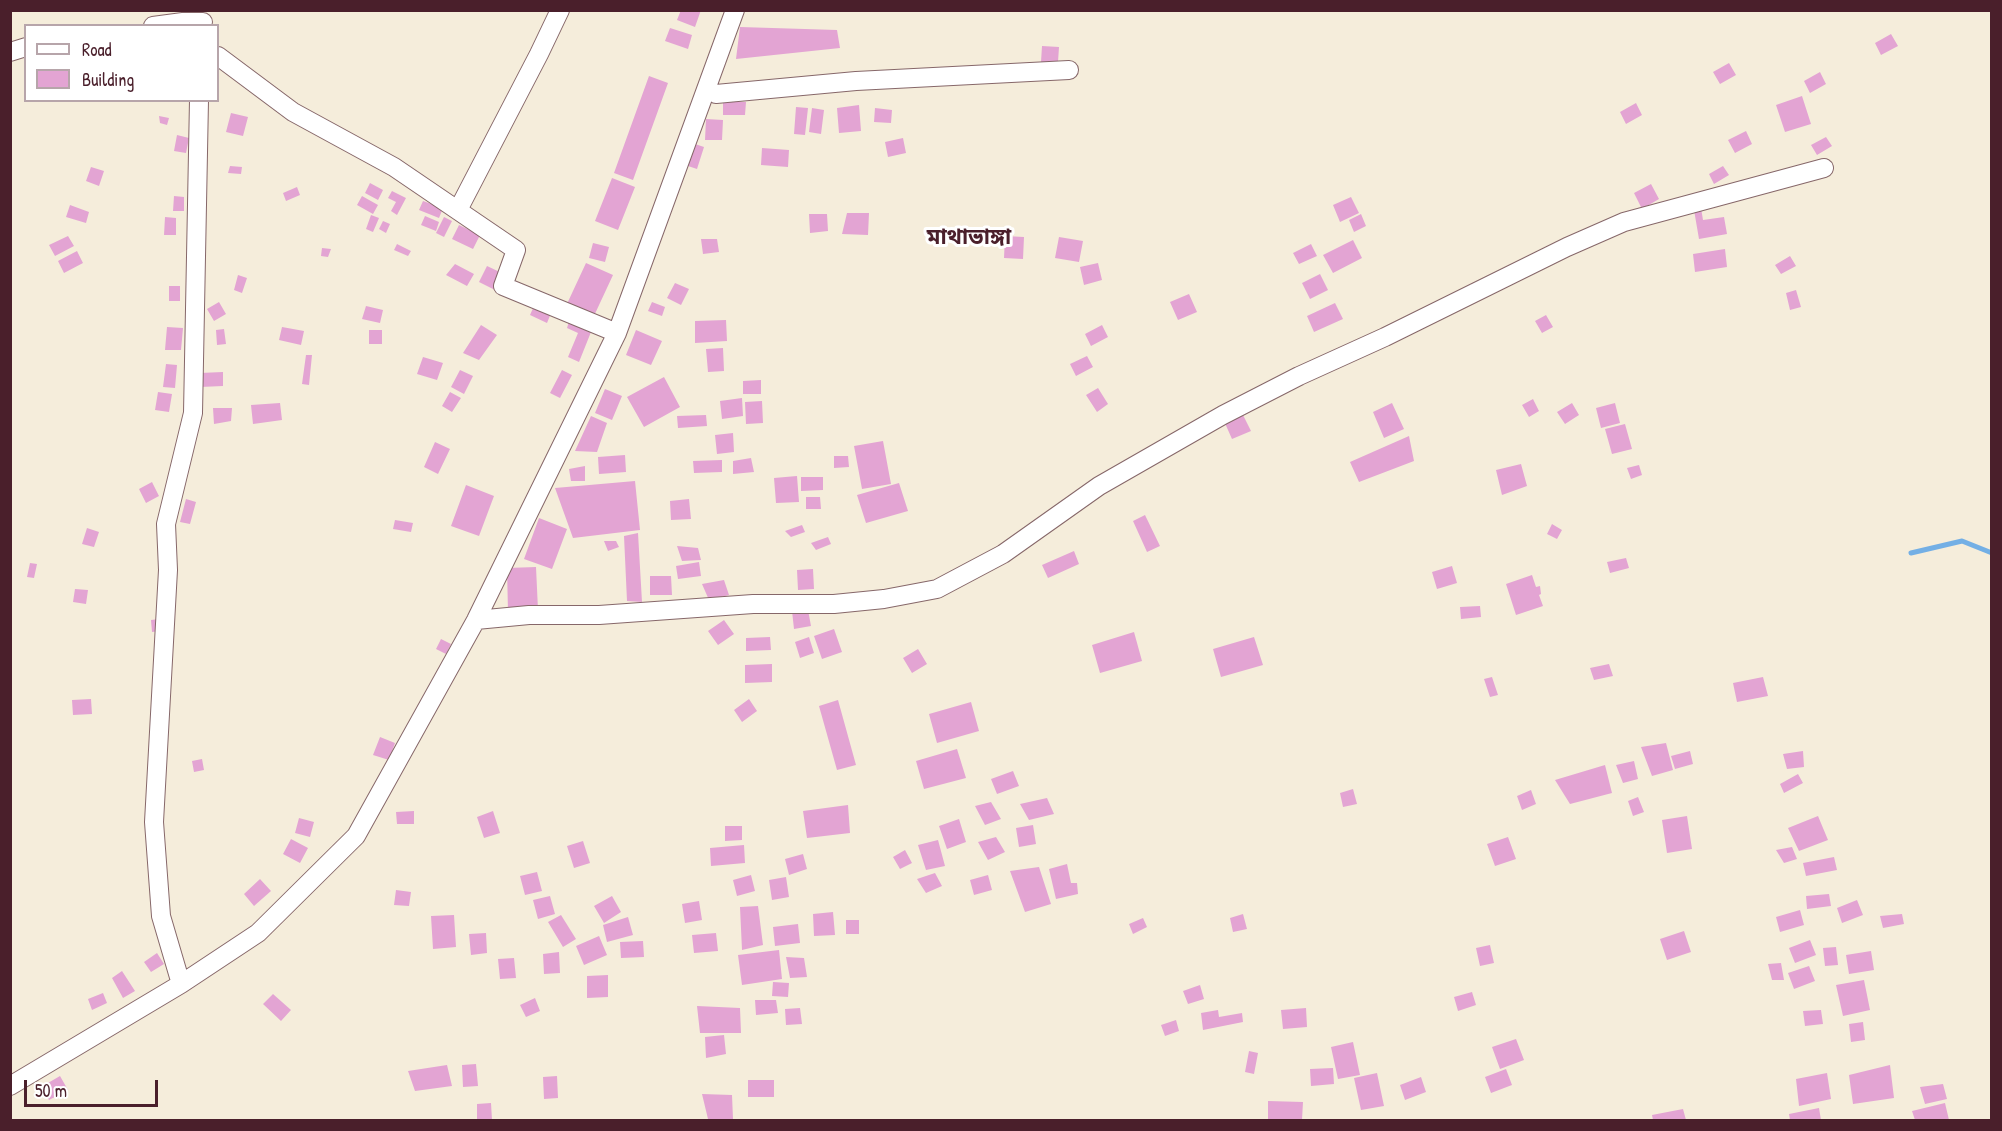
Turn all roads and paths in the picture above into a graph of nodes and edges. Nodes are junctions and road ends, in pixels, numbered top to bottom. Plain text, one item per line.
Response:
1 (560, 10) edge
2 (735, 10) edge
3 (203, 19) edge
4 (168, 24) edge
5 (219, 57) edge
6 (1069, 70) dead end
7 (716, 94) dead end
8 (199, 102) edge
9 (1824, 168) dead end
10 (458, 210) junction
11 (617, 333) junction
12 (476, 620) junction
13 (181, 984) junction
14 (10, 1086) edge

1 - 10 street
2 - 11 street
3 - 4 street
5 - 10 street
6 - 7 street
8 - 13 street
9 - 12 street
10 - 11 street
11 - 12 street
12 - 13 street
13 - 14 street

